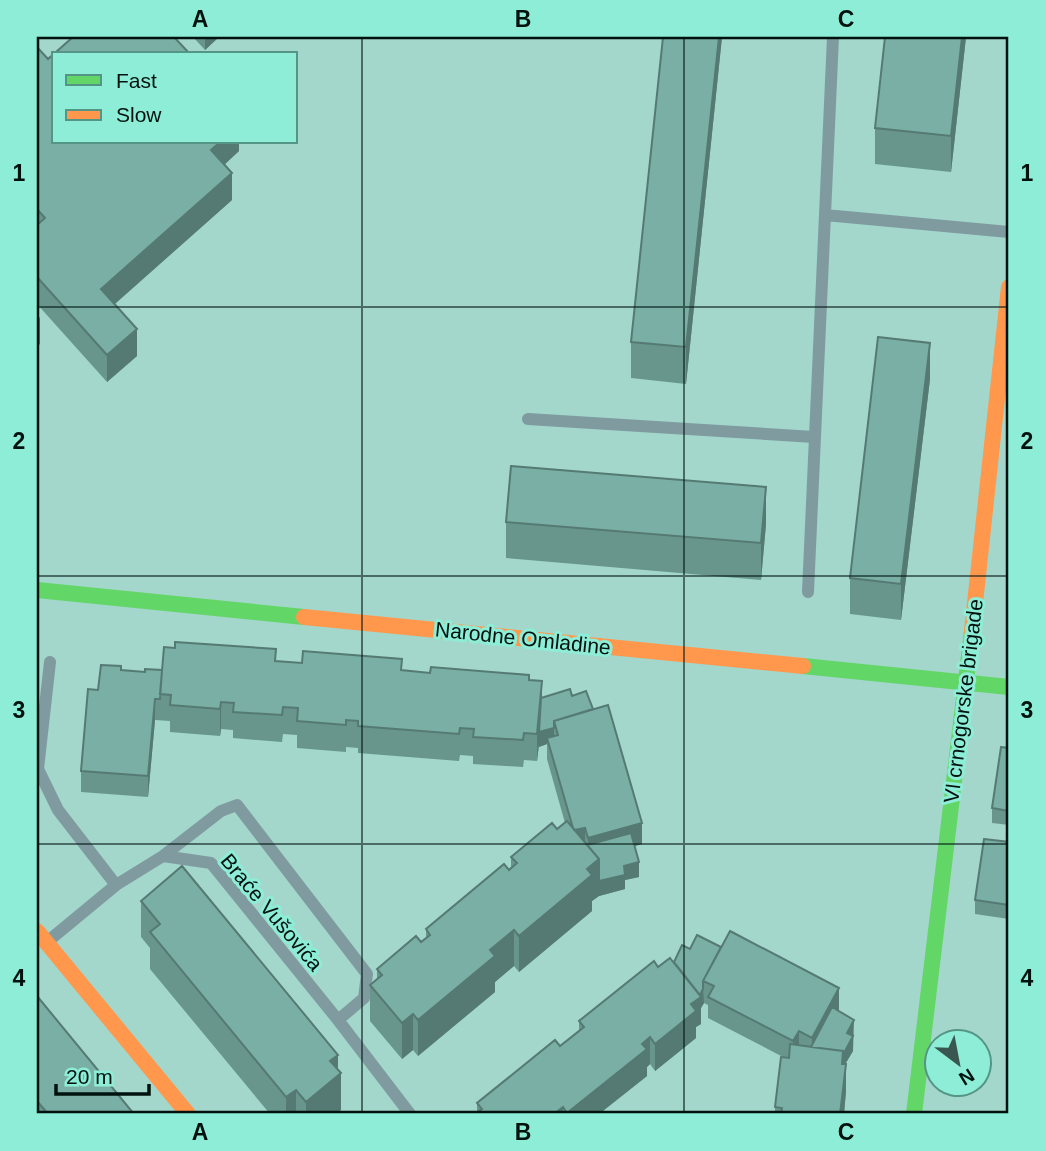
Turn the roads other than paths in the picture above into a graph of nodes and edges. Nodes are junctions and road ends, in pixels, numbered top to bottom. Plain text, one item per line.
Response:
1 (833, 37) edge
2 (824, 215) junction
3 (1009, 232) edge
4 (1009, 287) edge
5 (528, 419) dead end
6 (814, 437) junction
7 (37, 590) edge
8 (808, 592) dead end
9 (50, 662) dead end
10 (966, 682) junction
11 (1009, 687) edge
12 (163, 856) junction
13 (116, 885) junction
14 (41, 937) edge
15 (338, 1020) junction
16 (188, 1114) edge
17 (410, 1114) edge
18 (914, 1114) edge

1 - 2 lane
2 - 3 lane
2 - 6 lane
4 - 10 street, VI crnogorske brigade
5 - 6 lane
6 - 8 lane
7 - 10 street, Narodne Omladine
9 - 13 lane
10 - 11 street, Narodne Omladine
10 - 18 street, VI crnogorske brigade
12 - 13 lane
12 - 15 lane, Braće Vušovića
12 - 15 lane
13 - 14 lane
14 - 16 street
15 - 17 lane, Braće Vušovića

